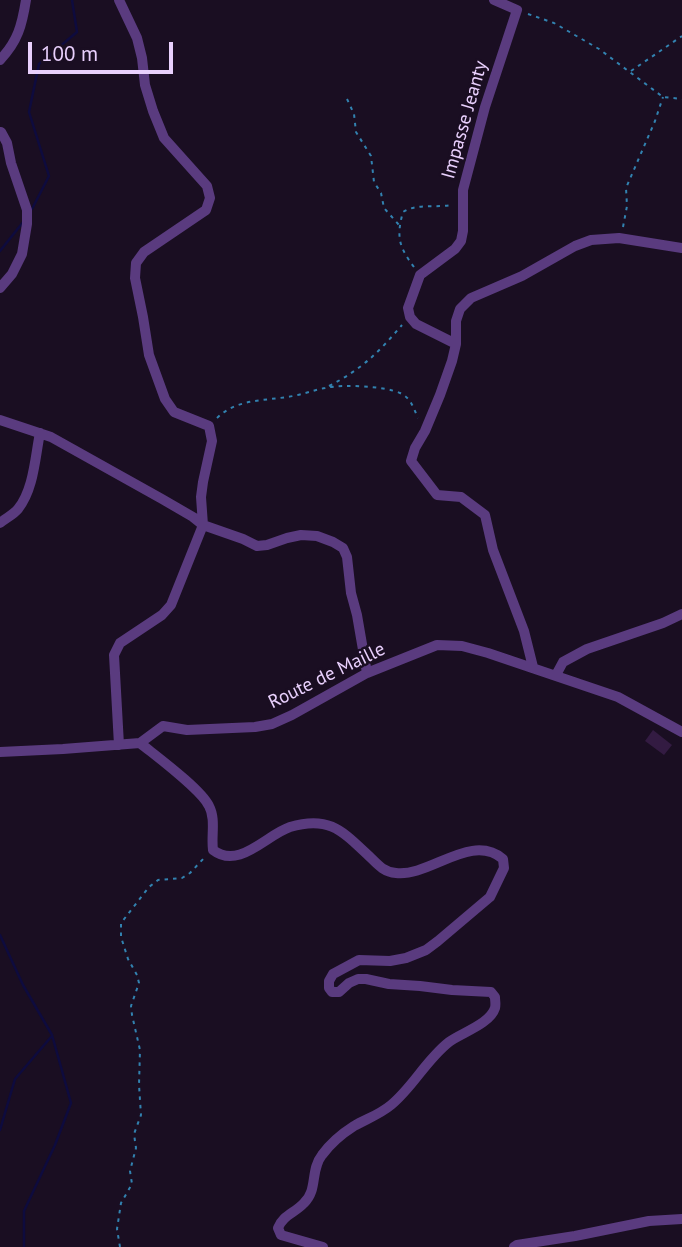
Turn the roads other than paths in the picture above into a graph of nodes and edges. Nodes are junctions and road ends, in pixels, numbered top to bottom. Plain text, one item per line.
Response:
1 (26, 0) edge
2 (119, 0) edge
3 (494, 0) edge
4 (0, 60) edge
5 (1, 132) edge
6 (682, 248) edge
7 (0, 288) edge
8 (456, 344) junction
9 (0, 420) edge
10 (40, 433) junction
11 (0, 523) edge
12 (203, 525) junction
13 (682, 614) edge
14 (533, 667) junction
15 (367, 673) junction
16 (555, 675) junction
17 (682, 732) edge
18 (139, 743) junction
19 (119, 745) junction
20 (0, 751) edge
21 (682, 1219) edge
22 (323, 1247) edge
23 (514, 1247) edge

1 - 4 street
2 - 12 street
3 - 8 street, Impasse Jeanty
5 - 7 street
6 - 8 street
8 - 14 street
9 - 10 street
10 - 11 street
10 - 12 street
12 - 15 street
12 - 19 street
13 - 16 street
14 - 15 street, Route de Maille
14 - 16 street, Route de Maille
15 - 18 street, Route de Maille
16 - 17 street, Route de Maille
18 - 19 street
18 - 22 street
19 - 20 street
21 - 23 street

